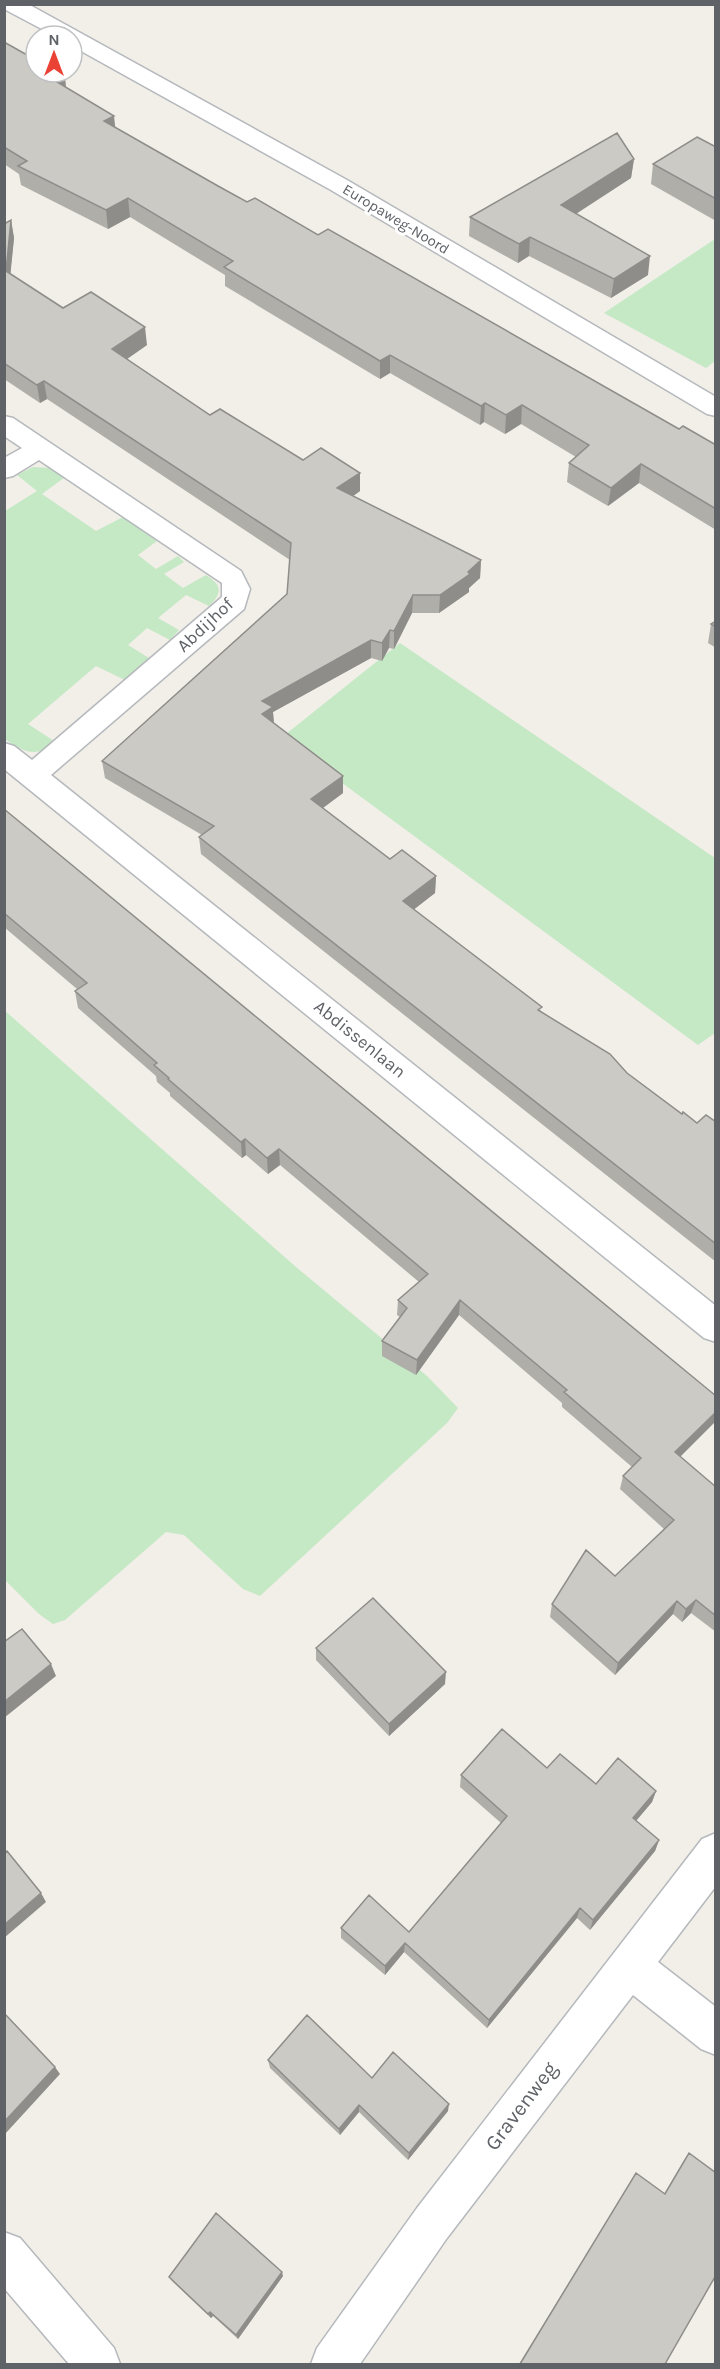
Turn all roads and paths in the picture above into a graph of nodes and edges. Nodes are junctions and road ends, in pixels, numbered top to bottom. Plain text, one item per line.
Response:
1 (11, 4) edge
2 (48, 24) edge
3 (84, 43) edge
4 (716, 408) edge
5 (4, 424) edge
6 (40, 448) junction
7 (4, 470) edge
8 (4, 753) edge
9 (33, 775) junction
10 (716, 1326) edge
11 (716, 1853) edge
12 (627, 1965) junction
13 (716, 2034) edge
14 (4, 2254) edge
15 (98, 2364) edge
16 (333, 2364) edge

1 - 2 street, Europaweg-Noord
3 - 4 street, Europaweg-Noord
5 - 6 street, Abdijhof
6 - 7 street
6 - 9 street, Abdijhof
8 - 9 street, Abdissenlaan
9 - 10 street, Abdissenlaan
11 - 12 street, Gravenweg
12 - 13 street
12 - 16 street, Gravenweg
14 - 15 street

